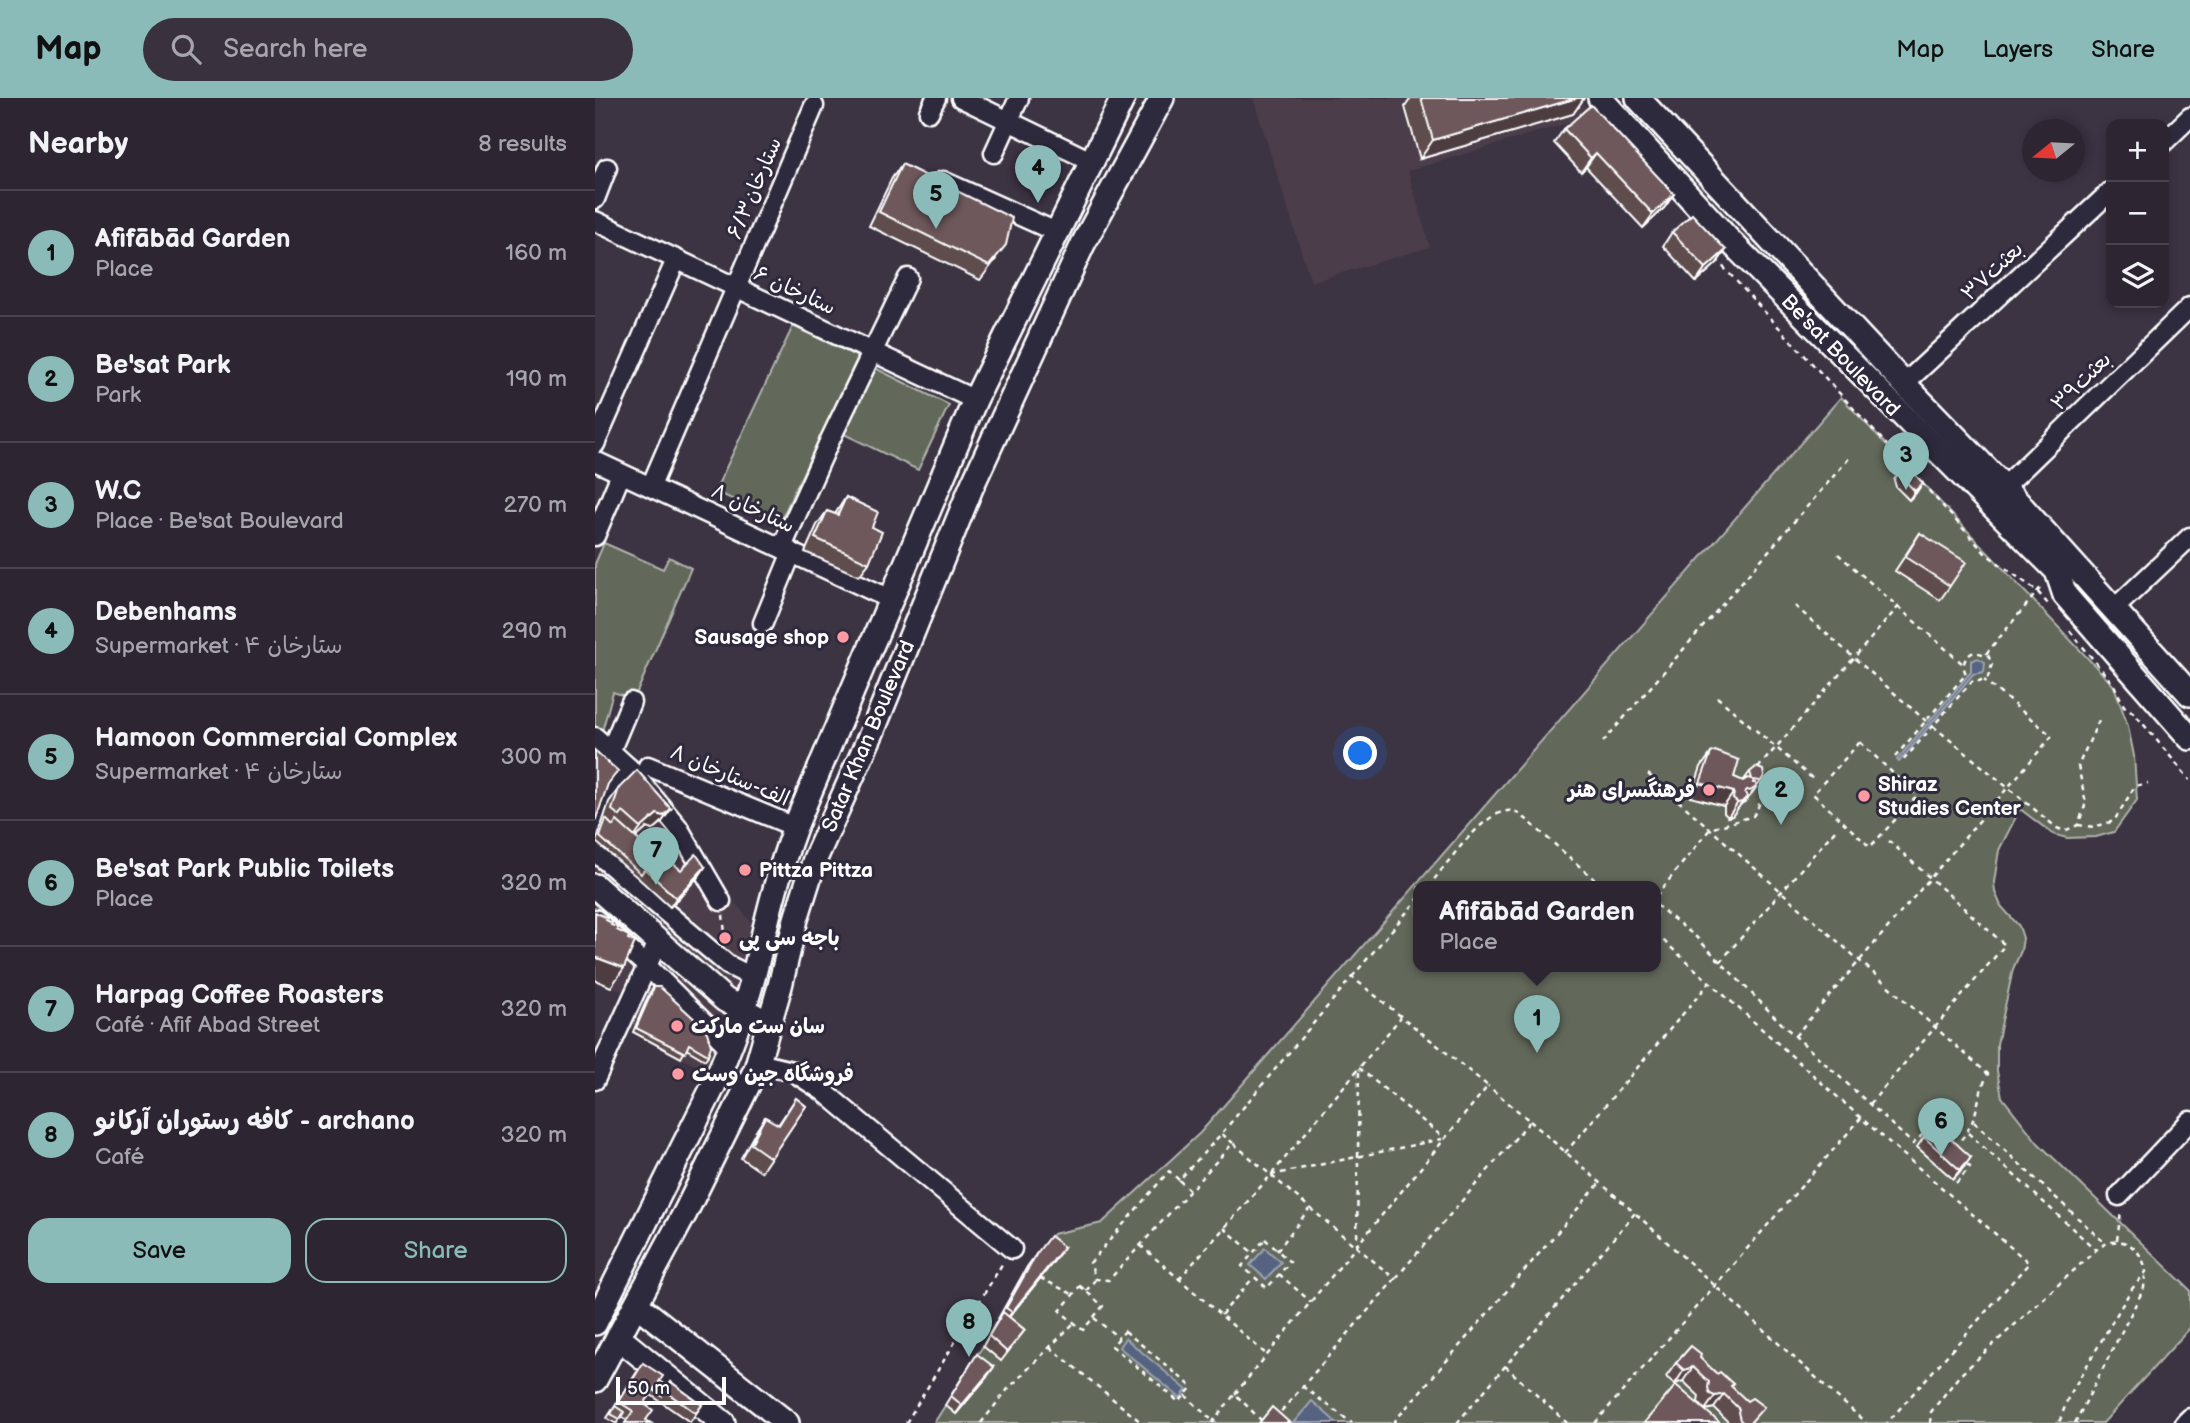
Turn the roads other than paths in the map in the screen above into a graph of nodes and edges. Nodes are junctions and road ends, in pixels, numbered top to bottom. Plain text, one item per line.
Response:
1 (961, 98) edge
2 (1019, 98) edge
3 (1123, 98) edge
4 (1162, 98) edge
5 (1642, 99) edge
6 (814, 106) dead end
7 (1594, 108) edge
8 (2190, 117) edge
9 (1008, 121) junction
10 (2169, 137) edge
11 (993, 153) dead end
12 (1091, 161) junction
13 (607, 168) dead end
14 (943, 181) edge
15 (2106, 196) edge
16 (595, 199) edge
17 (1749, 217) junction
18 (595, 221) edge
19 (1056, 232) junction
20 (1726, 237) junction
21 (676, 260) junction
22 (908, 278) dead end
23 (736, 288) junction
24 (2190, 307) edge
25 (874, 353) junction
26 (1905, 384) junction
27 (975, 400) junction
28 (595, 444) edge
29 (595, 461) edge
30 (621, 474) junction
31 (652, 486) junction
32 (2004, 487) junction
33 (595, 536) edge
34 (2190, 537) edge
35 (787, 550) junction
36 (890, 599) junction
37 (2115, 608) junction
38 (763, 623) dead end
39 (2190, 694) edge
40 (631, 702) dead end
41 (595, 737) edge
42 (2190, 738) edge
43 (610, 752) junction
44 (648, 766) dead end
45 (629, 768) junction
46 (595, 827) edge
47 (795, 827) junction
48 (595, 852) edge
49 (595, 886) edge
50 (721, 901) dead end
51 (595, 919) edge
52 (658, 942) junction
53 (647, 966) junction
54 (753, 977) junction
55 (742, 1011) junction
56 (770, 1022) junction
57 (730, 1048) junction
58 (758, 1063) junction
59 (595, 1080) edge
60 (2190, 1121) edge
61 (2119, 1196) road end
62 (1012, 1249) road end
63 (636, 1305) junction
64 (595, 1323) edge
65 (618, 1337) junction
66 (595, 1380) edge
67 (2190, 1418) edge
68 (785, 1422) edge
69 (723, 1423) edge
70 (2185, 1423) edge

1 - 9 street
2 - 9 street
3 - 12 main road, Satar Khan Boulevard
4 - 56 main road, Satar Khan Boulevard
5 - 17 main road, Be'sat Boulevard
6 - 23 street, ستارخان۶/۳
7 - 20 main road, Be'sat Boulevard
8 - 10 street
9 - 11 street
9 - 12 street
12 - 19 main road, Satar Khan Boulevard
13 - 16 street
14 - 19 street
15 - 26 street, بعثت۳۷
17 - 20 main road
17 - 26 main road, Be'sat Boulevard
18 - 21 street, ستارخان ۶
19 - 27 main road, Satar Khan Boulevard
20 - 42 main road, Be'sat Boulevard
21 - 23 street, ستارخان ۶
21 - 28 street
22 - 25 street
23 - 25 street, ستارخان ۶
23 - 31 street, ستارخان۶/۳
24 - 32 street, بعثت۳۹
25 - 27 street, ستارخان ۶
25 - 35 street
26 - 32 main road, Be'sat Boulevard
27 - 36 main road, Satar Khan Boulevard
29 - 30 street, ستارخان ۸
30 - 31 street, ستارخان ۸
30 - 33 street
31 - 35 street, ستارخان ۸
32 - 37 main road, Be'sat Boulevard
34 - 37 street
35 - 36 street, ستارخان ۸
35 - 38 street
36 - 47 main road, Satar Khan Boulevard
37 - 39 main road, Be'sat Boulevard
40 - 43 street
41 - 43 street
43 - 45 street
44 - 47 street, ۸ الف-ستارخان
45 - 46 street
45 - 50 street
47 - 54 main road, Satar Khan Boulevard
48 - 54 street
49 - 52 main road
51 - 53 street
52 - 53 street
52 - 55 main road
53 - 57 street
53 - 59 street
54 - 55 main road, Satar Khan Boulevard
55 - 56 main road
55 - 57 main road, Satar Khan Boulevard
56 - 58 main road, Satar Khan Boulevard
57 - 64 main road, Satar Khan Boulevard
58 - 62 street
58 - 63 main road, Satar Khan Boulevard
60 - 61 street
63 - 65 main road, Satar Khan Boulevard
63 - 68 main road
65 - 66 main road, Satar Khan Boulevard
65 - 69 main road
67 - 70 street

